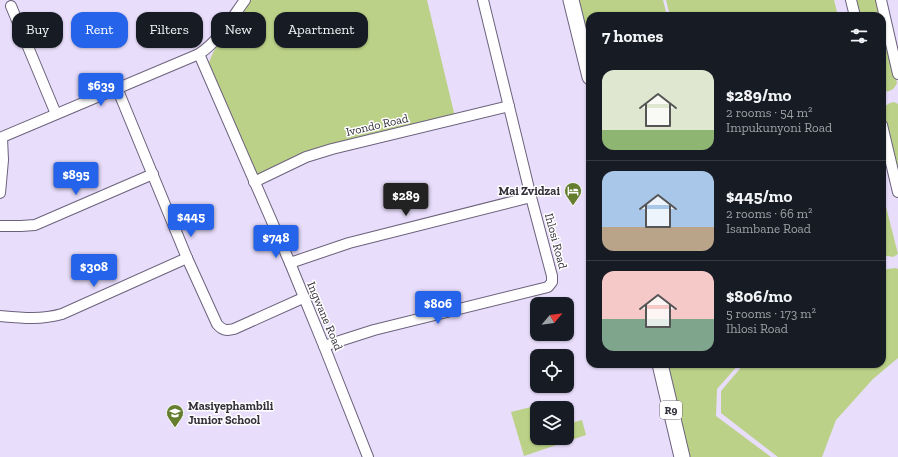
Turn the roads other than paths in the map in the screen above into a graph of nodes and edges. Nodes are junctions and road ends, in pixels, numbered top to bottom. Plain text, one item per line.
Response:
1 (245, 0) edge
2 (483, 0) edge
3 (572, 0) edge
4 (851, 0) edge
5 (881, 0) edge
6 (11, 6) dead end
7 (854, 12) edge
8 (884, 12) edge
9 (886, 22) edge
10 (199, 54) junction
11 (586, 60) edge
12 (898, 74) edge
13 (117, 88) junction
14 (509, 106) junction
15 (56, 114) junction
16 (1, 138) edge
17 (886, 141) edge
18 (153, 174) junction
19 (254, 182) junction
20 (898, 192) edge
21 (0, 193) edge
22 (531, 197) junction
23 (0, 226) edge
24 (187, 258) junction
25 (290, 263) junction
26 (304, 298) junction
27 (0, 316) edge
28 (324, 346) junction
29 (661, 368) edge
30 (368, 457) edge
31 (682, 457) edge

1 - 10 street
2 - 14 street, Ihlosi Road
3 - 11 highway
4 - 7 street
5 - 8 street
6 - 15 street
9 - 12 street
10 - 13 street
10 - 19 street, Ingwane Road
13 - 15 street
13 - 18 street
14 - 19 street, Ivondo Road
14 - 22 street, Ihlosi Road
15 - 16 street
16 - 21 street
17 - 20 street
18 - 23 street
18 - 24 street
19 - 25 street, Ingwane Road
22 - 25 street
22 - 28 street, Ihlosi Road
24 - 26 street
24 - 27 street
25 - 26 street, Ingwane Road
26 - 28 street, Ingwane Road
28 - 30 street, Ingwane Road
29 - 31 highway, R9

